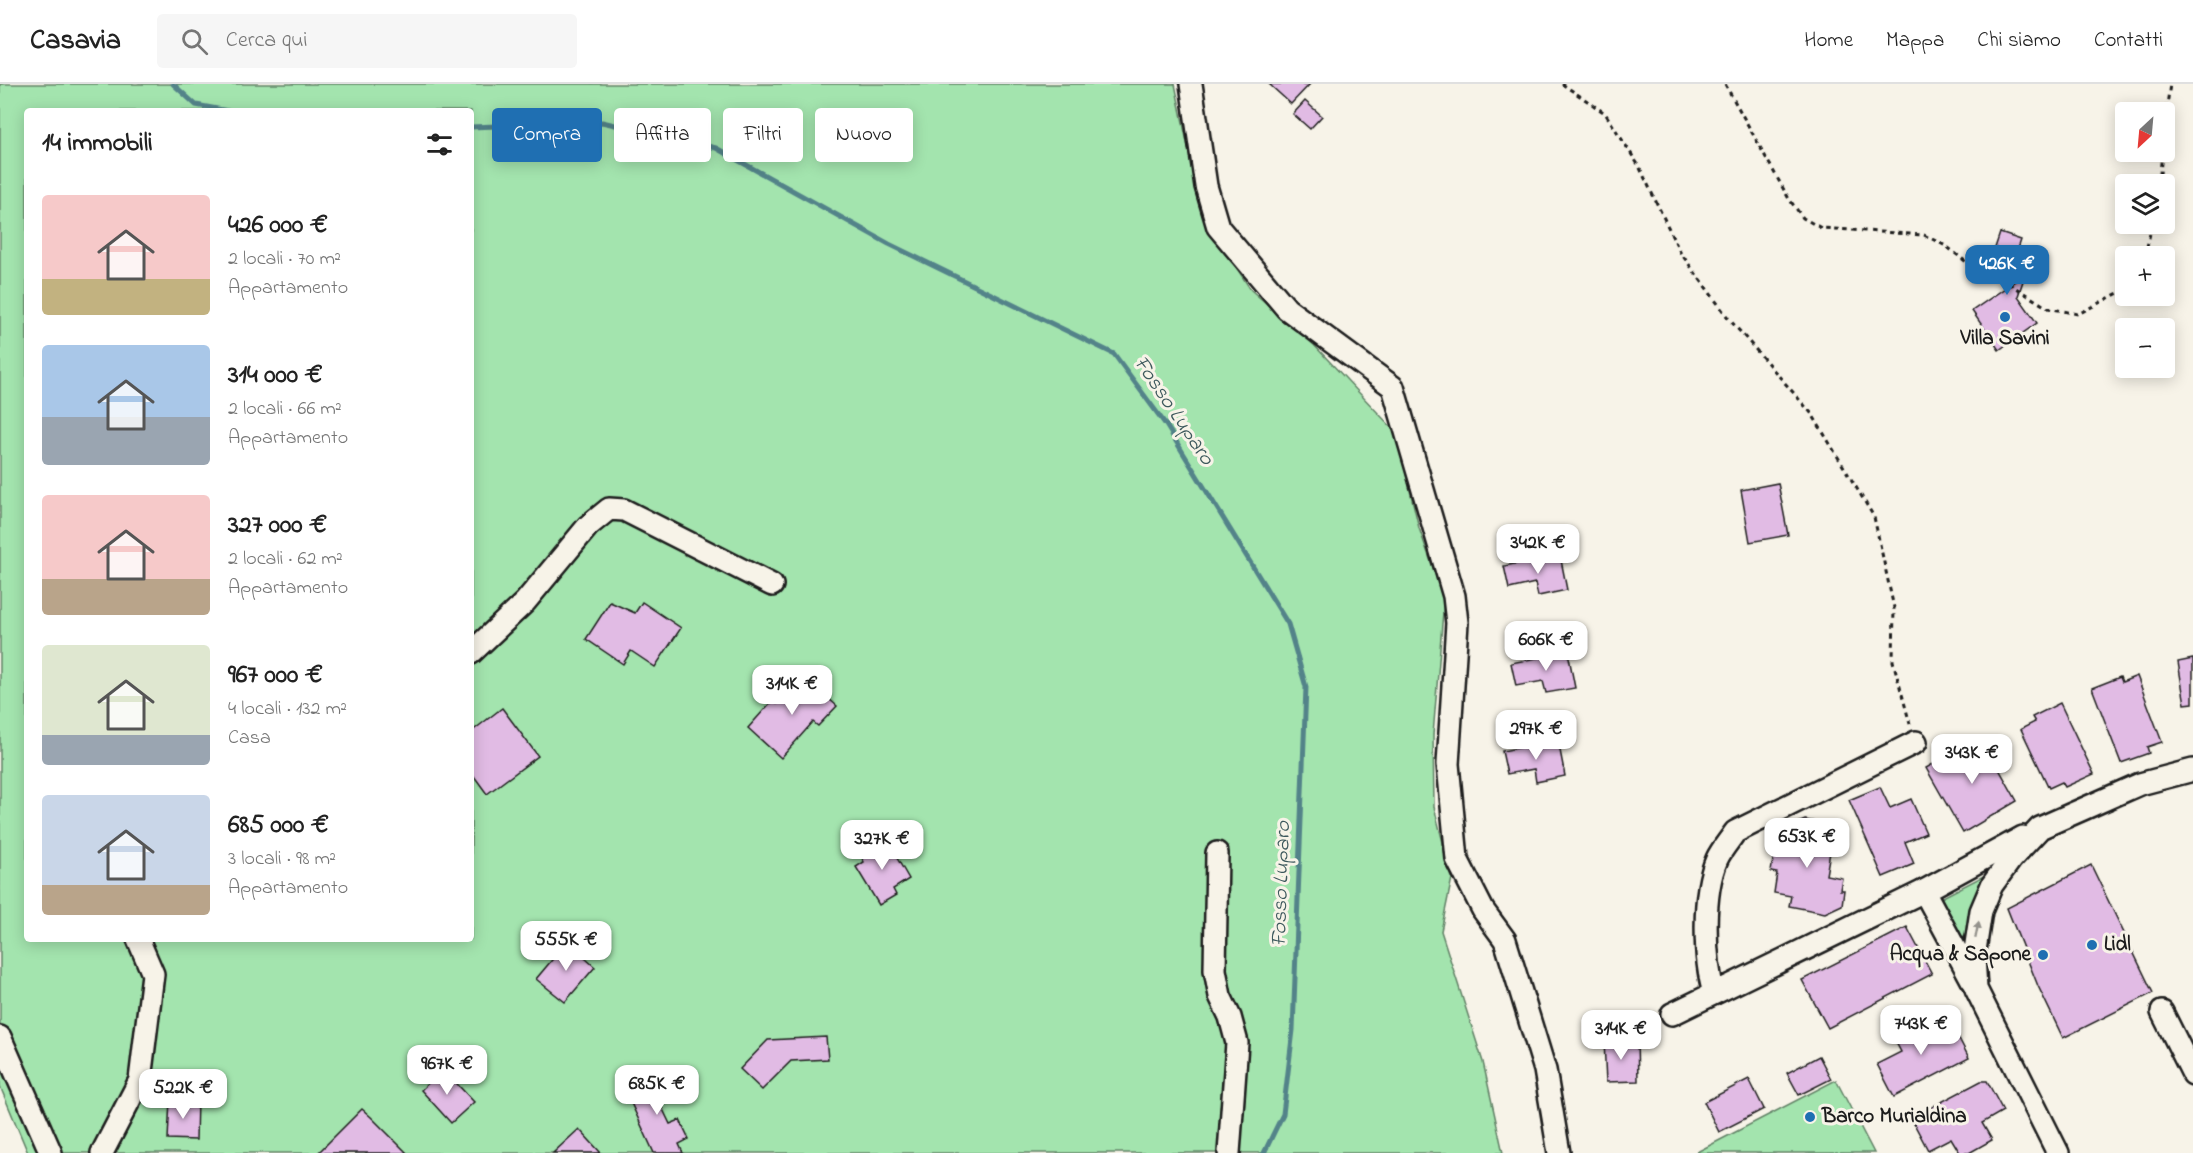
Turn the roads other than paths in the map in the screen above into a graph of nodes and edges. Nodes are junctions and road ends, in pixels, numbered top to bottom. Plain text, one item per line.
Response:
1 (1191, 84) edge
2 (772, 585) dead end
3 (474, 650) edge
4 (1916, 742) road end
5 (2193, 770) edge
6 (2040, 828) junction
7 (1217, 853) dead end
8 (1924, 891) junction
9 (139, 942) edge
10 (1976, 988) junction
11 (1714, 993) junction
12 (2162, 1012) dead end
13 (1672, 1014) dead end
14 (0, 1037) edge
15 (2193, 1074) edge
16 (51, 1153) edge
17 (102, 1153) edge
18 (1229, 1153) edge
19 (1559, 1153) edge
20 (2058, 1153) edge

1 - 19 street
2 - 3 street
4 - 11 street
5 - 6 street
6 - 8 street
10 -> 6 street
7 - 18 street
8 - 10 street
8 - 11 street
9 - 17 street
10 - 20 street
11 - 13 street
12 - 15 street
14 - 16 street

